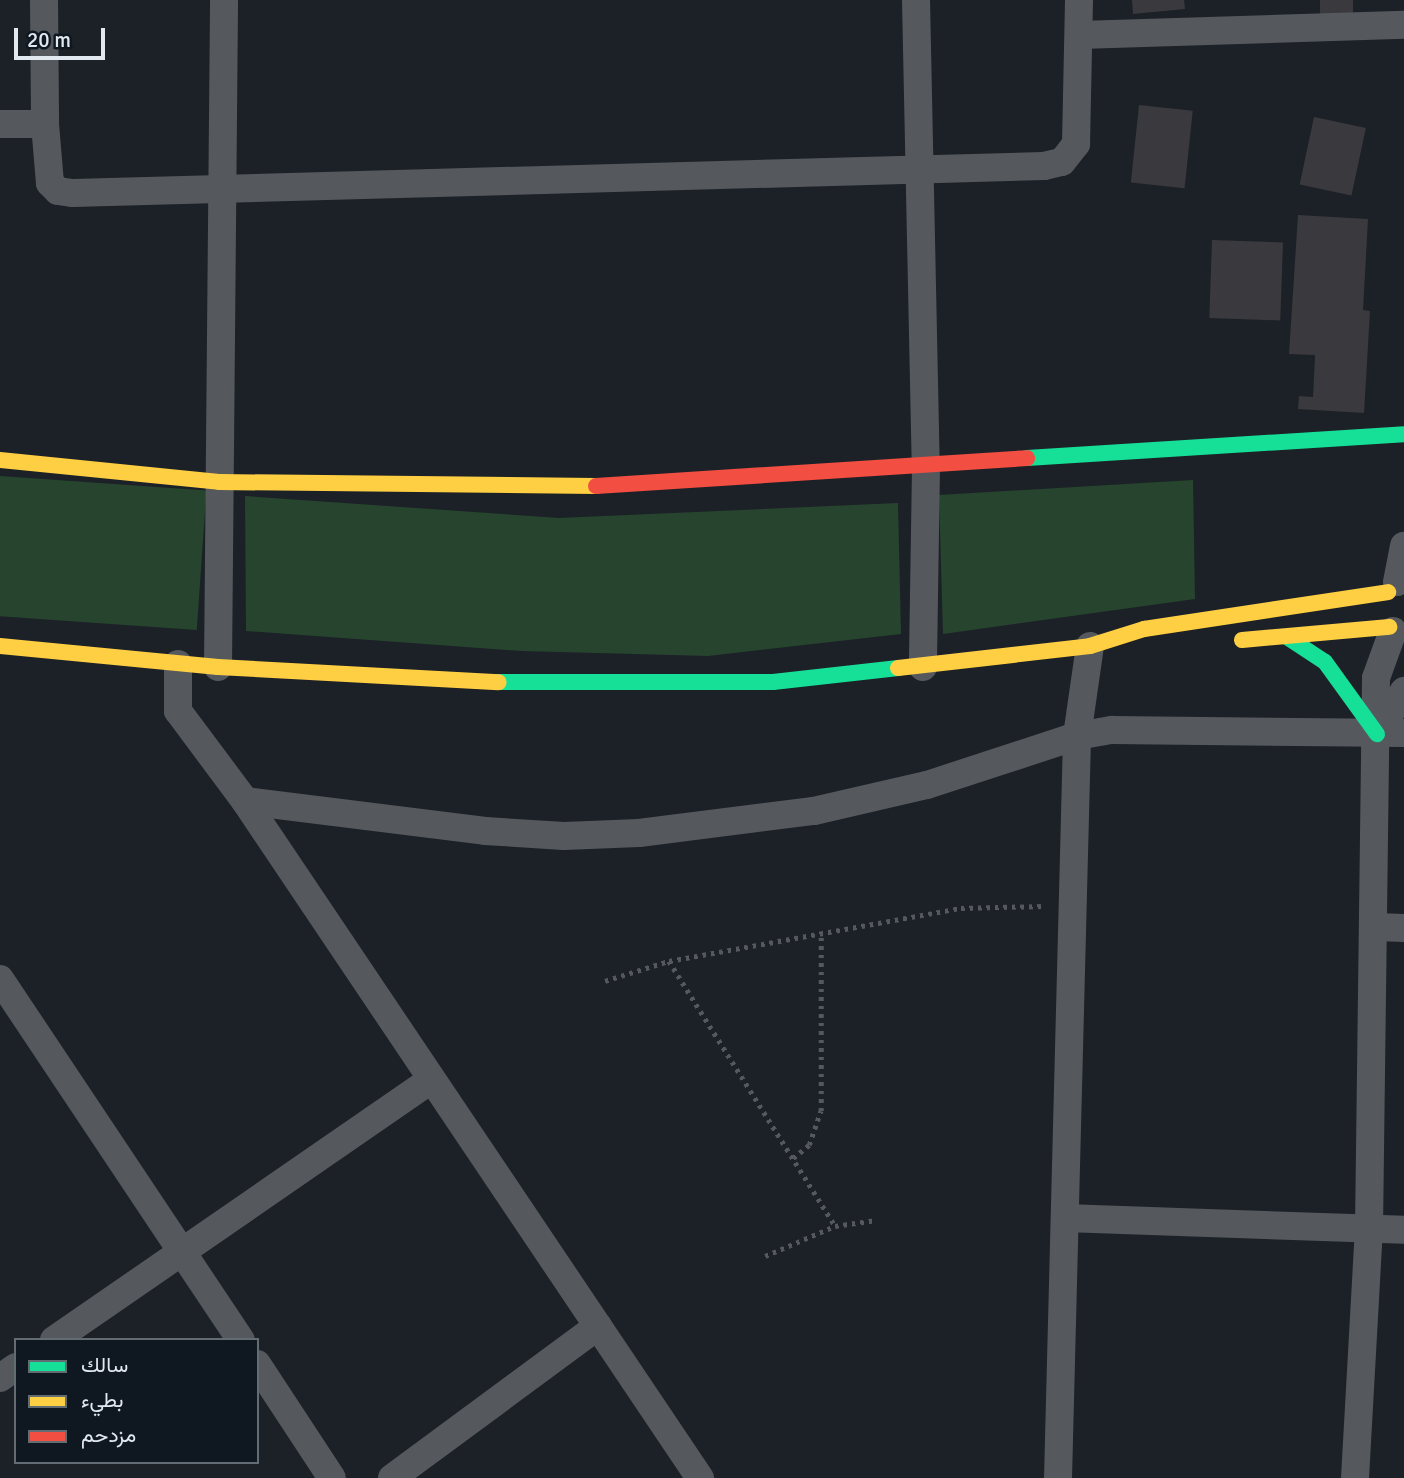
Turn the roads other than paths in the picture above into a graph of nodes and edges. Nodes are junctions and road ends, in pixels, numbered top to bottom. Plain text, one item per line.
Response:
1 (44, 0) edge
2 (224, 0) edge
3 (916, 0) edge
4 (1079, 0) edge
5 (1404, 25) edge
6 (1080, 35) junction
7 (0, 124) edge
8 (45, 124) junction
9 (920, 170) junction
10 (226, 191) junction
11 (1404, 434) edge
12 (0, 460) edge
13 (926, 468) junction
14 (219, 482) junction
15 (1404, 546) edge
16 (1396, 584) edge
17 (1395, 633) edge
18 (1287, 637) junction
19 (1223, 642) dead end
20 (0, 646) edge
21 (1090, 646) junction
22 (1147, 648) dead end
23 (178, 664) junction
24 (218, 667) junction
25 (923, 667) junction
26 (1404, 691) edge
27 (1391, 734) edge
28 (1077, 736) junction
29 (245, 802) junction
30 (1390, 928) edge
31 (0, 979) edge
32 (429, 1081) junction
33 (1065, 1218) junction
34 (1369, 1228) junction
35 (1404, 1230) edge
36 (181, 1249) junction
37 (598, 1326) junction
38 (57, 1338) edge
39 (240, 1338) edge
40 (259, 1367) edge
41 (332, 1478) edge
42 (392, 1478) edge
43 (700, 1478) edge
44 (1058, 1478) edge
45 (1355, 1478) edge

1 - 8 street
2 - 10 street
3 - 9 street
4 - 6 street
5 - 6 street
6 - 9 street
7 - 8 street
8 - 10 street
9 - 10 street
9 - 13 street
10 - 14 street
11 - 13 main road
12 - 14 main road
13 - 14 main road
13 - 25 street
14 - 24 street
15 - 16 street
16 - 17 main road
16 - 21 main road
17 - 18 main road
17 - 27 street
18 - 19 main road
18 - 27 main road
20 - 23 main road
21 - 22 main road
21 - 25 main road
21 - 28 street
23 - 24 main road
23 - 29 street
24 - 25 main road
26 - 27 street
27 - 28 street
27 - 30 street
28 - 29 street
28 - 33 street
29 - 32 street
30 - 34 street
31 - 36 street
32 - 36 street
32 - 37 street
33 - 34 street
33 - 44 street
34 - 35 street
34 - 45 street
36 - 38 street
36 - 39 street
37 - 42 street
37 - 43 street
40 - 41 street

